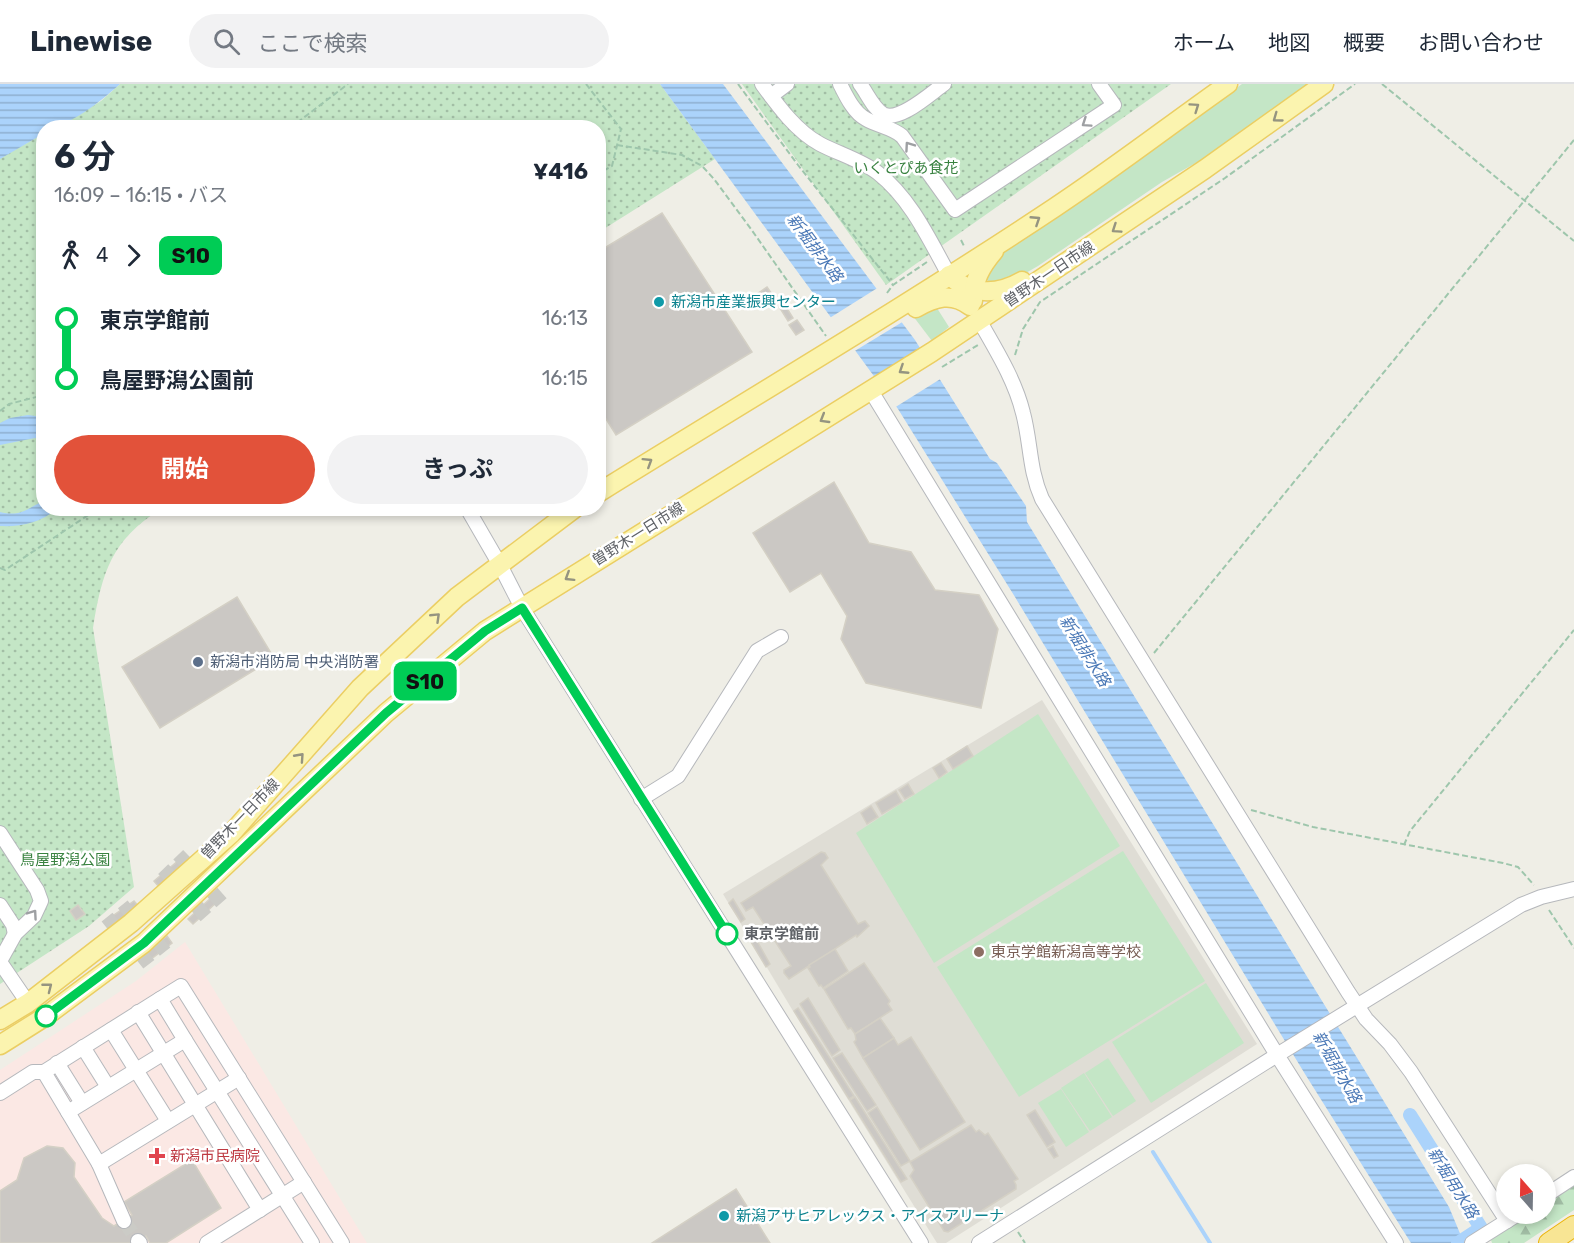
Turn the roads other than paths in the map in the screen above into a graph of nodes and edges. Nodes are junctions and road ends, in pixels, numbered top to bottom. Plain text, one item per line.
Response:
1 (762, 84) edge
2 (787, 84) edge
3 (840, 84) edge
4 (848, 84) edge
5 (860, 84) edge
6 (944, 84) edge
7 (1099, 84) edge
8 (1228, 84) edge
9 (1324, 84) edge
10 (771, 96) junction
11 (876, 123) junction
12 (1004, 241) junction
13 (1083, 252) junction
14 (966, 299) junction
15 (901, 312) junction
16 (948, 341) junction
17 (872, 390) junction
18 (606, 488) edge
19 (472, 516) edge
20 (564, 516) edge
21 (500, 565) junction
22 (522, 608) junction
23 (781, 637) dead end
24 (641, 799) junction
25 (0, 833) edge
26 (1574, 889) edge
27 (0, 905) edge
28 (15, 934) junction
29 (0, 962) edge
30 (160, 999) junction
31 (28, 1003) junction
32 (1358, 1006) junction
33 (138, 1012) junction
34 (0, 1020) edge
35 (111, 1030) junction
36 (185, 1040) junction
37 (0, 1045) edge
38 (83, 1047) junction
39 (1282, 1052) junction
40 (163, 1053) junction
41 (57, 1063) junction
42 (136, 1070) junction
43 (44, 1072) junction
44 (239, 1078) junction
45 (108, 1087) junction
46 (218, 1090) junction
47 (0, 1093) edge
48 (82, 1103) junction
49 (195, 1104) junction
50 (68, 1112) junction
51 (168, 1121) junction
52 (99, 1164) junction
53 (1574, 1177) edge
54 (304, 1182) junction
55 (1556, 1189) edge
56 (1496, 1193) edge
57 (282, 1196) junction
58 (260, 1210) junction
59 (124, 1221) tunnel mouth
60 (1503, 1224) edge
61 (1574, 1226) edge
62 (1478, 1241) edge
63 (207, 1243) edge
64 (312, 1243) edge
65 (342, 1243) edge
66 (921, 1243) edge
67 (979, 1243) edge
68 (1396, 1243) edge
69 (1549, 1243) edge

1 - 10 street
2 - 10 street
3 - 11 street
4 - 11 street
5 - 6 street
7 -> 11 street
12 -> 8 main road, 曽野木一日市線
9 -> 13 main road, 曽野木一日市線
10 - 14 street
12 - 14 main road, 曽野木一日市線
12 - 14 main road
13 - 14 main road, 曽野木一日市線
13 - 14 main road
14 - 15 main road, 曽野木一日市線
14 - 15 main road
14 - 16 main road, 曽野木一日市線
14 - 16 main road
14 - 32 street
18 -> 15 main road, 曽野木一日市線
16 -> 17 main road, 曽野木一日市線
17 -> 22 main road, 曽野木一日市線
17 - 39 street
19 - 21 street
20 - 21 main road, 曽野木一日市線
21 - 22 street
31 -> 21 main road, 曽野木一日市線
22 - 24 street
22 - 37 main road, 曽野木一日市線
23 - 24 street
24 - 66 street
28 -> 25 street
26 - 32 street
27 - 28 street
28 - 29 street
29 - 31 street
30 - 33 street
30 - 36 street
30 - 44 street
31 - 34 main road, 曽野木一日市線
32 - 39 street
32 - 56 street
33 - 35 street
33 - 40 street
35 - 38 street
35 - 42 street
36 - 40 street
36 - 46 street
38 - 41 street
38 - 45 street
39 - 67 street
39 - 68 street
40 - 42 street
40 - 49 street
41 - 43 street
41 - 48 street
42 - 45 street
42 - 51 street
43 - 47 street
43 - 50 street
44 - 46 street
44 - 54 street
45 - 48 street
46 - 49 street
46 - 57 street
48 - 50 street
49 - 51 street
49 - 58 street
50 - 52 street
51 - 52 street
52 - 59 street
53 - 55 street
54 - 57 street
54 - 65 street
57 - 58 street
57 - 64 street
58 - 63 street
60 - 62 street
61 - 69 highway

